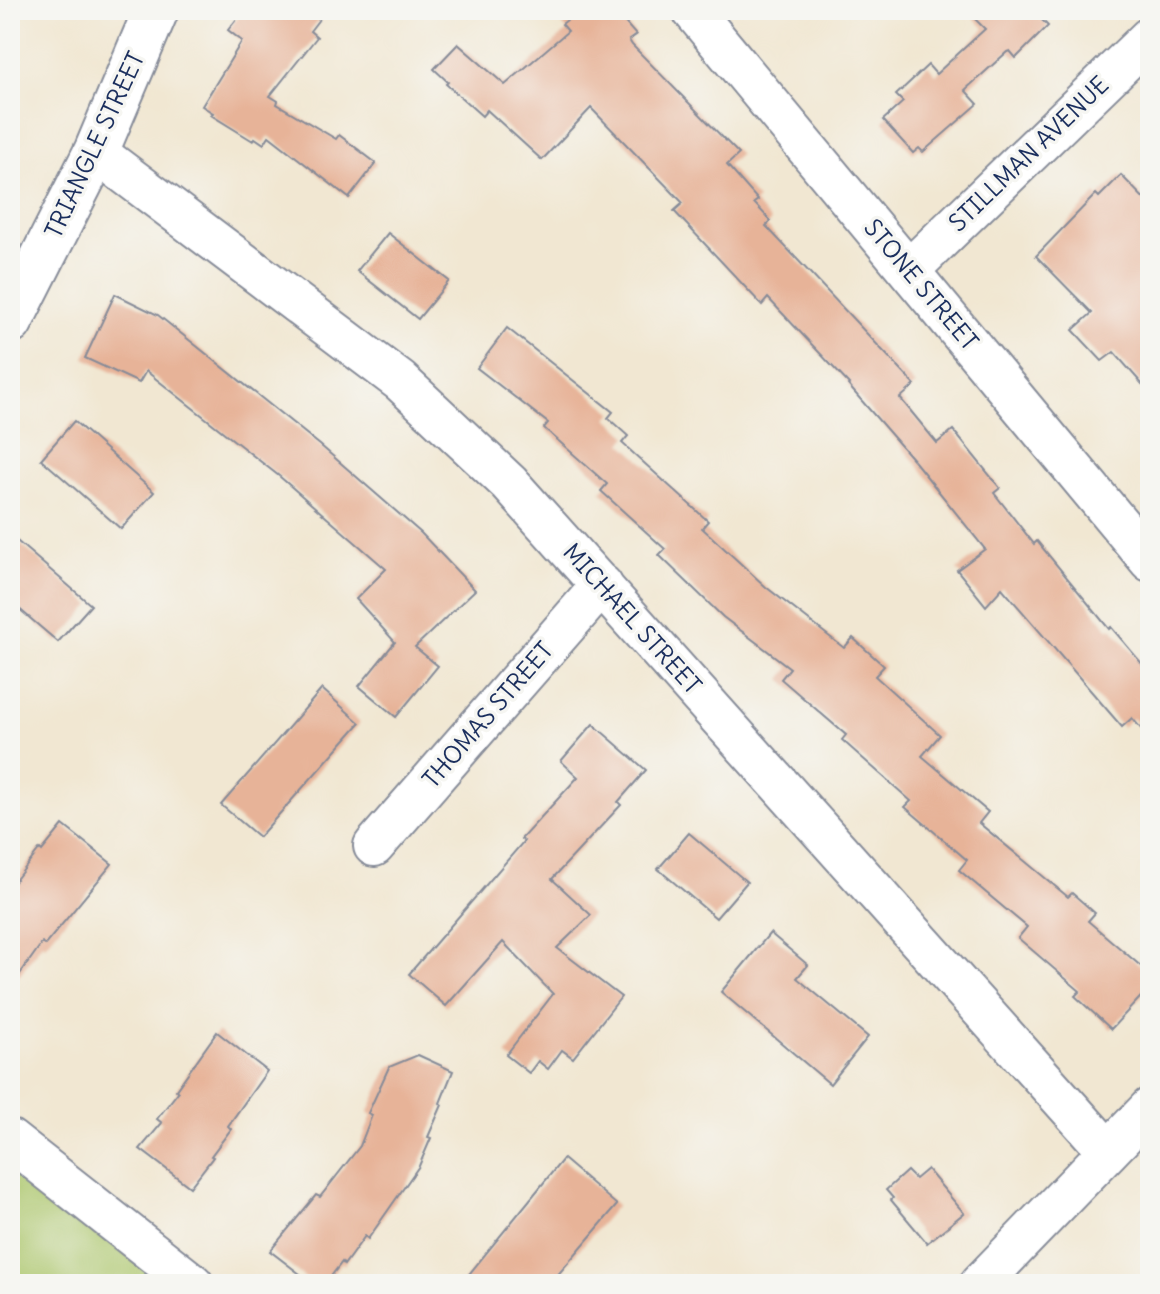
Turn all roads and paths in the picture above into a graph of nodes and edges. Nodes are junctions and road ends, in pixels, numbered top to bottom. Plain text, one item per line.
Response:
1 (156, 10) edge
2 (692, 10) edge
3 (1150, 37) edge
4 (96, 152) junction
5 (909, 270) junction
6 (10, 322) edge
7 (1150, 561) edge
8 (602, 585) junction
9 (374, 846) dead end
10 (1150, 1108) edge
11 (10, 1140) edge
12 (1108, 1151) junction
13 (193, 1284) edge
14 (980, 1284) edge

1 - 4 street, TRIANGLE STREET
2 - 5 street, STONE STREET
3 - 5 street, STILLMAN AVENUE
4 - 6 street, TRIANGLE STREET
4 - 8 street, MICHAEL STREET
5 - 7 street, STONE STREET
8 - 9 street, THOMAS STREET
8 - 12 street, MICHAEL STREET
10 - 12 street
11 - 13 street
12 - 14 street

